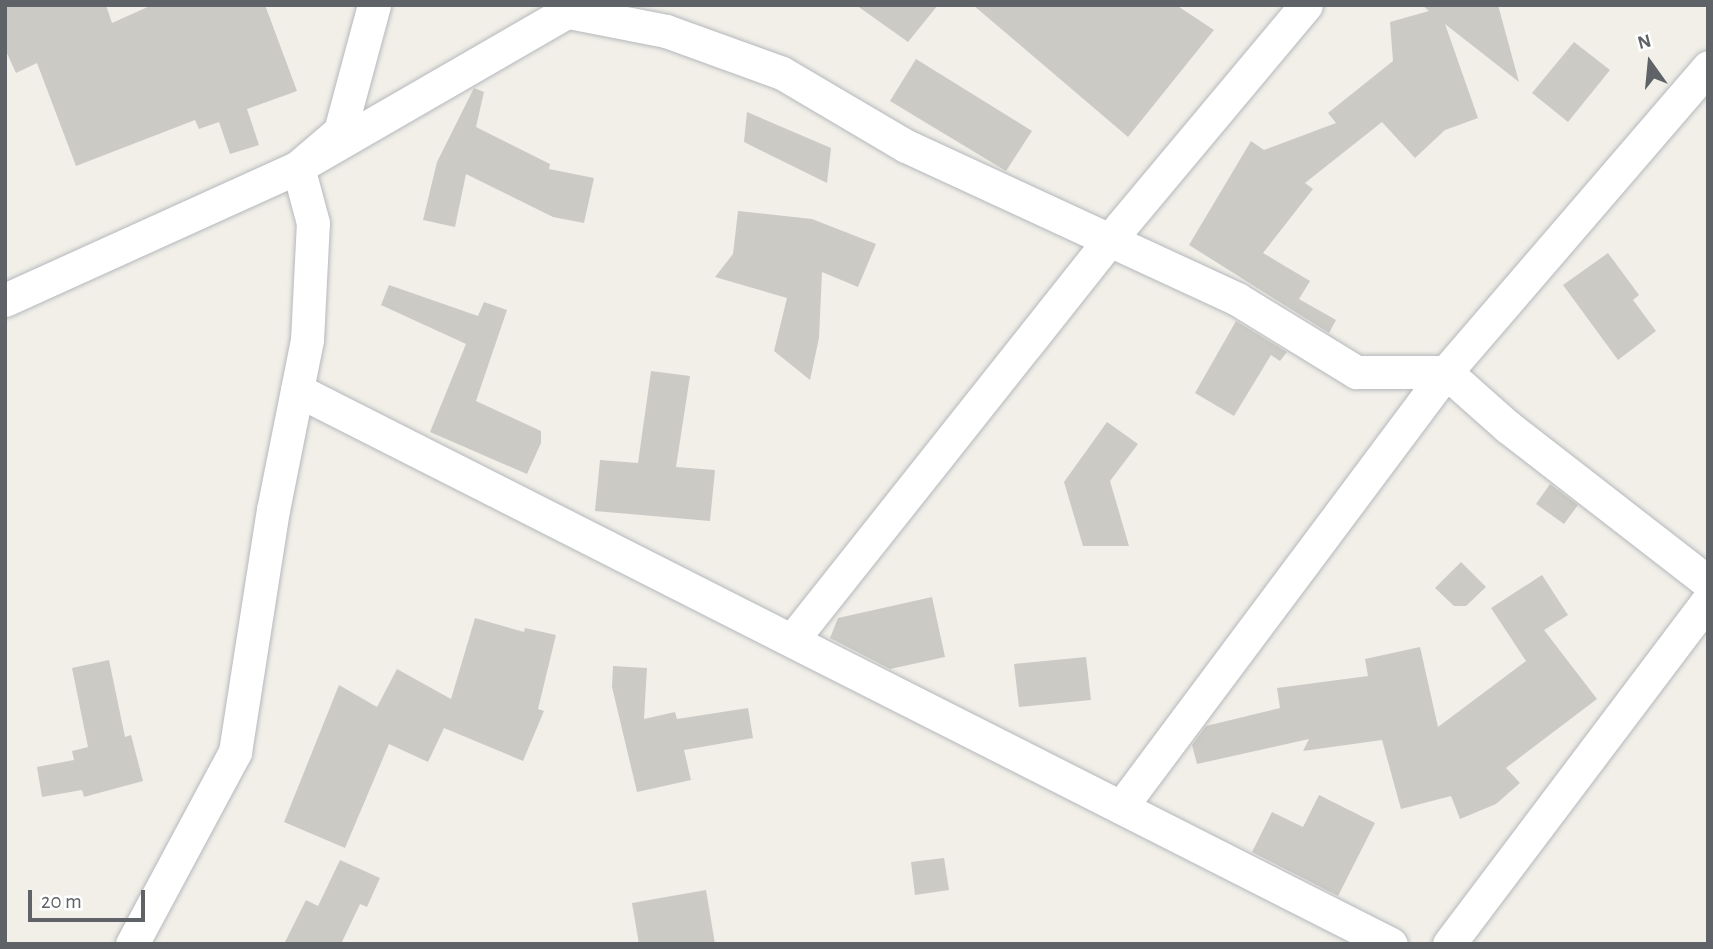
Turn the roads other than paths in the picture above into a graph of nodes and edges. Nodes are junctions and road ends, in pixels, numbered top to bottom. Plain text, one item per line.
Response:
1 (374, 5) edge
2 (1306, 5) edge
3 (569, 8) edge
4 (1708, 67) edge
5 (298, 167) junction
6 (1108, 243) junction
7 (5, 300) edge
8 (1446, 372) junction
9 (297, 390) junction
10 (1708, 582) edge
11 (1708, 600) edge
12 (792, 640) junction
13 (1121, 807) junction
14 (132, 944) edge
15 (1391, 944) edge
16 (1449, 944) edge

1 - 5 street
2 - 6 street
3 - 5 street
3 - 6 street
4 - 8 street
5 - 7 street
5 - 9 street
6 - 8 street
6 - 12 street
8 - 10 street
8 - 13 street
9 - 12 street
9 - 14 street
11 - 16 street
12 - 13 street
13 - 15 street

